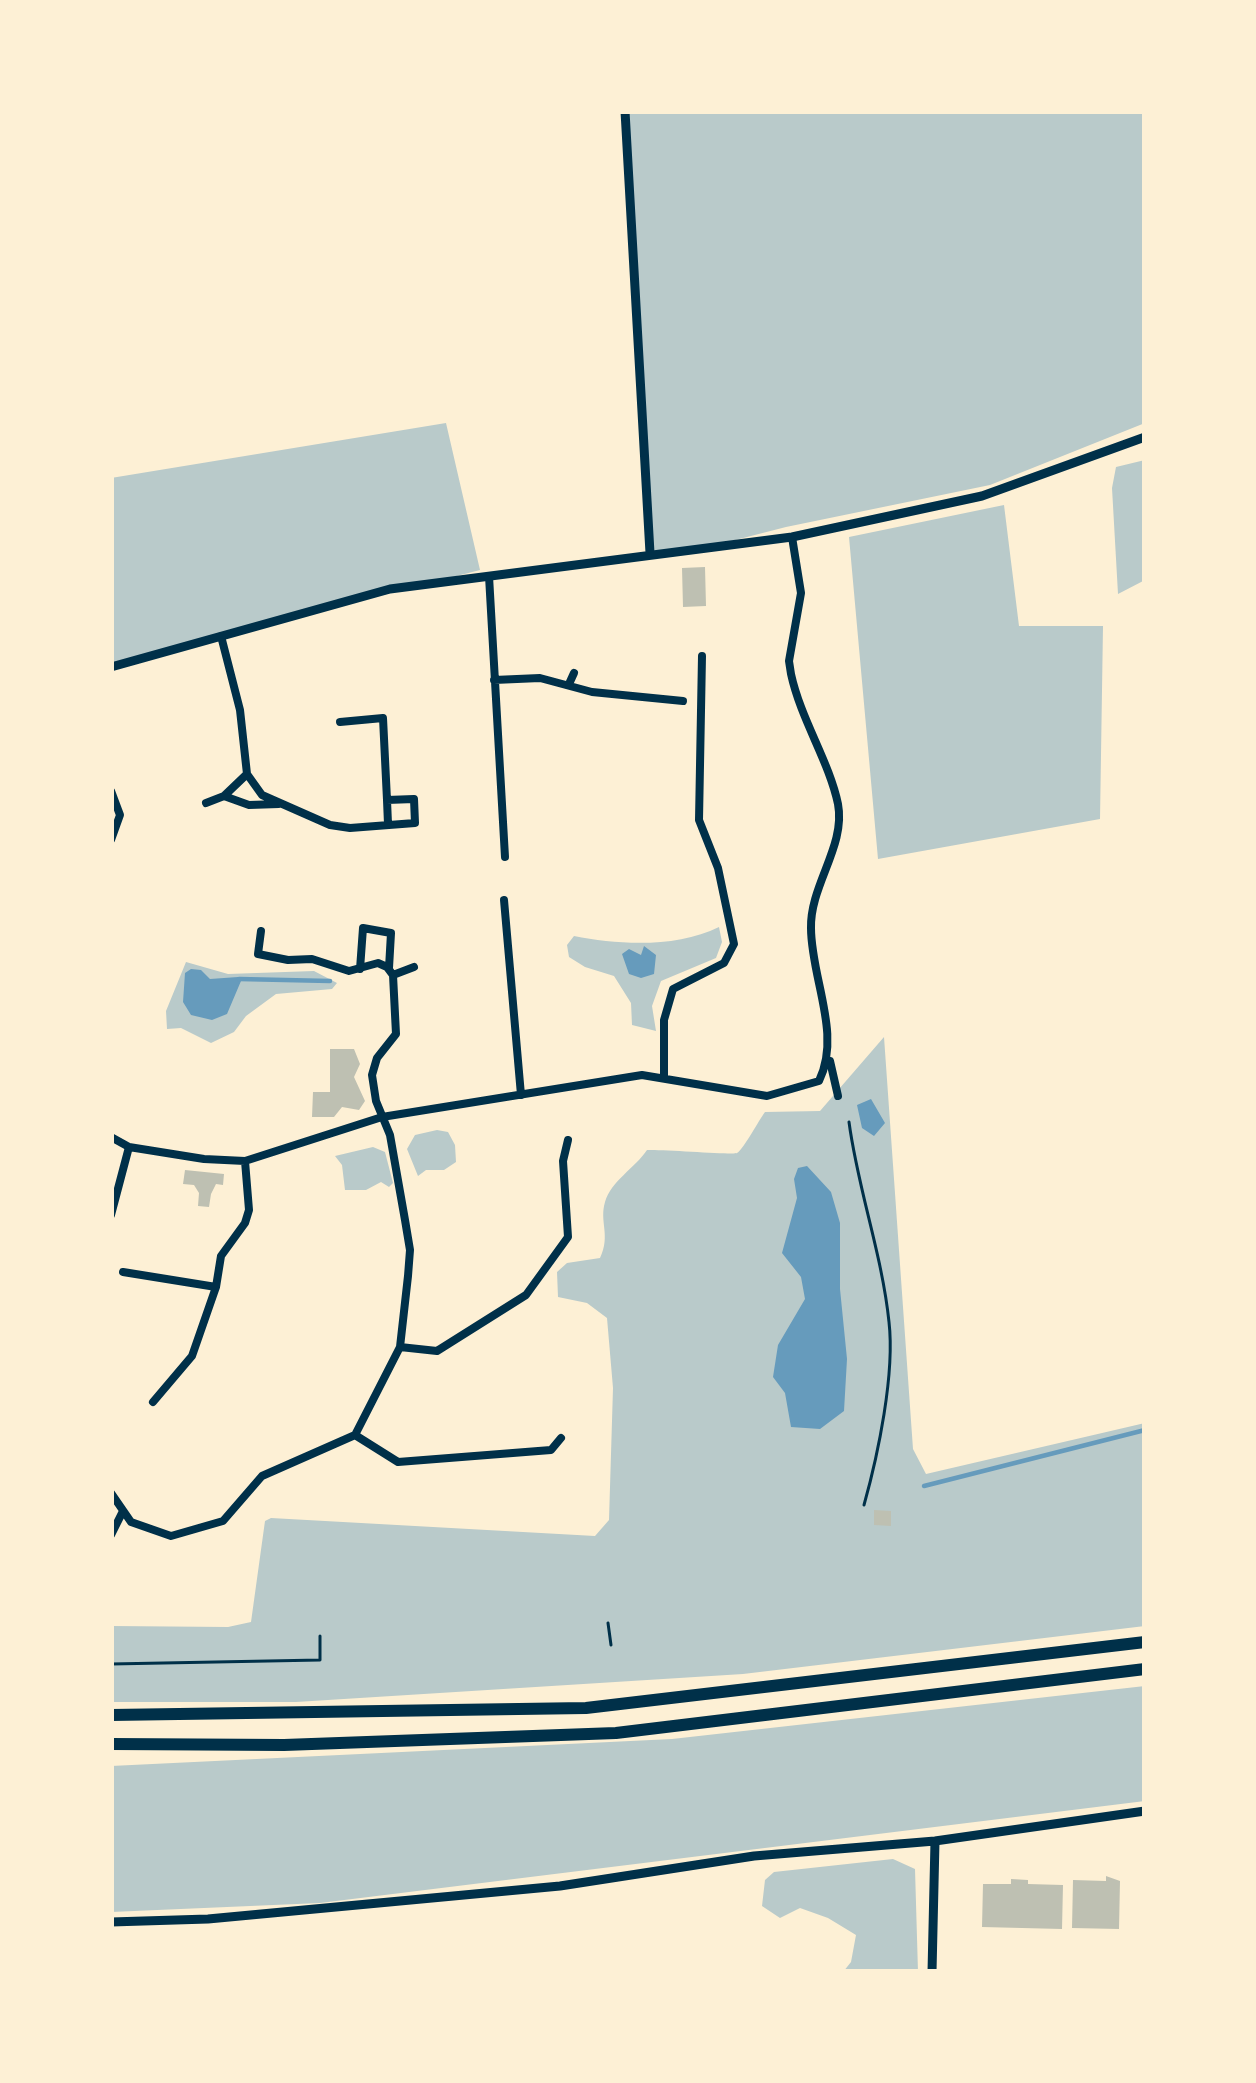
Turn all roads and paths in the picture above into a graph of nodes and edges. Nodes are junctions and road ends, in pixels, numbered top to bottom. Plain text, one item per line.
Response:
1 (626, 111) edge
2 (1145, 437) edge
3 (793, 537) junction
4 (650, 553) junction
5 (488, 574) junction
6 (221, 636) junction
7 (702, 656) dead end
8 (111, 667) edge
9 (574, 673) dead end
10 (494, 680) junction
11 (569, 684) junction
12 (683, 701) dead end
13 (340, 722) dead end
14 (247, 774) junction
15 (111, 791) edge
16 (224, 796) junction
17 (387, 800) junction
18 (206, 803) dead end
19 (281, 804) junction
20 (388, 824) junction
21 (111, 840) edge
22 (505, 857) dead end
23 (504, 900) dead end
24 (261, 931) dead end
25 (415, 967) dead end
26 (359, 970) junction
27 (391, 972) junction
28 (829, 1060) junction
29 (664, 1076) junction
30 (520, 1095) junction
31 (838, 1096) dead end
32 (382, 1117) junction
33 (849, 1122) dead end
34 (111, 1137) edge
35 (568, 1140) dead end
36 (129, 1147) junction
37 (245, 1161) junction
38 (111, 1215) edge
39 (123, 1272) dead end
40 (216, 1287) junction
41 (400, 1347) junction
42 (154, 1402) dead end
43 (355, 1435) junction
44 (561, 1438) dead end
45 (111, 1493) edge
46 (864, 1505) dead end
47 (123, 1511) junction
48 (111, 1535) edge
49 (608, 1623) dead end
50 (320, 1636) dead end
51 (1145, 1642) edge
52 (611, 1645) dead end
53 (111, 1664) edge
54 (1145, 1669) edge
55 (111, 1715) edge
56 (111, 1744) edge
57 (1145, 1811) edge
58 (934, 1840) junction
59 (111, 1922) edge
60 (932, 1972) edge

1 - 4 street
2 - 3 street
3 - 4 street
3 - 28 street
4 - 5 street
5 - 6 street
5 - 10 street
6 - 8 street
6 - 14 street
7 - 29 street
9 - 11 street
10 - 11 street
10 - 22 street
11 - 12 street
13 - 17 street
14 - 16 street
14 - 19 street
15 - 21 street
16 - 18 street
16 - 19 street
17 - 20 street
17 - 20 street
19 - 20 street
23 - 30 street
24 - 26 street
25 - 27 street
26 - 27 street
26 - 27 street
27 - 32 street
28 - 29 street
28 - 31 street
29 - 30 street
30 - 32 street
32 - 37 street
32 - 41 street
33 - 46 path
34 - 36 street
35 - 41 street
36 - 37 street
36 - 38 street
37 - 40 street
39 - 40 street
40 - 42 street
41 - 43 street
43 - 44 street
43 - 47 street
45 - 47 street
47 - 48 street
49 - 52 path
50 - 53 path
51 - 55 highway
54 - 56 highway
57 - 58 street
58 - 59 street
58 - 60 street

